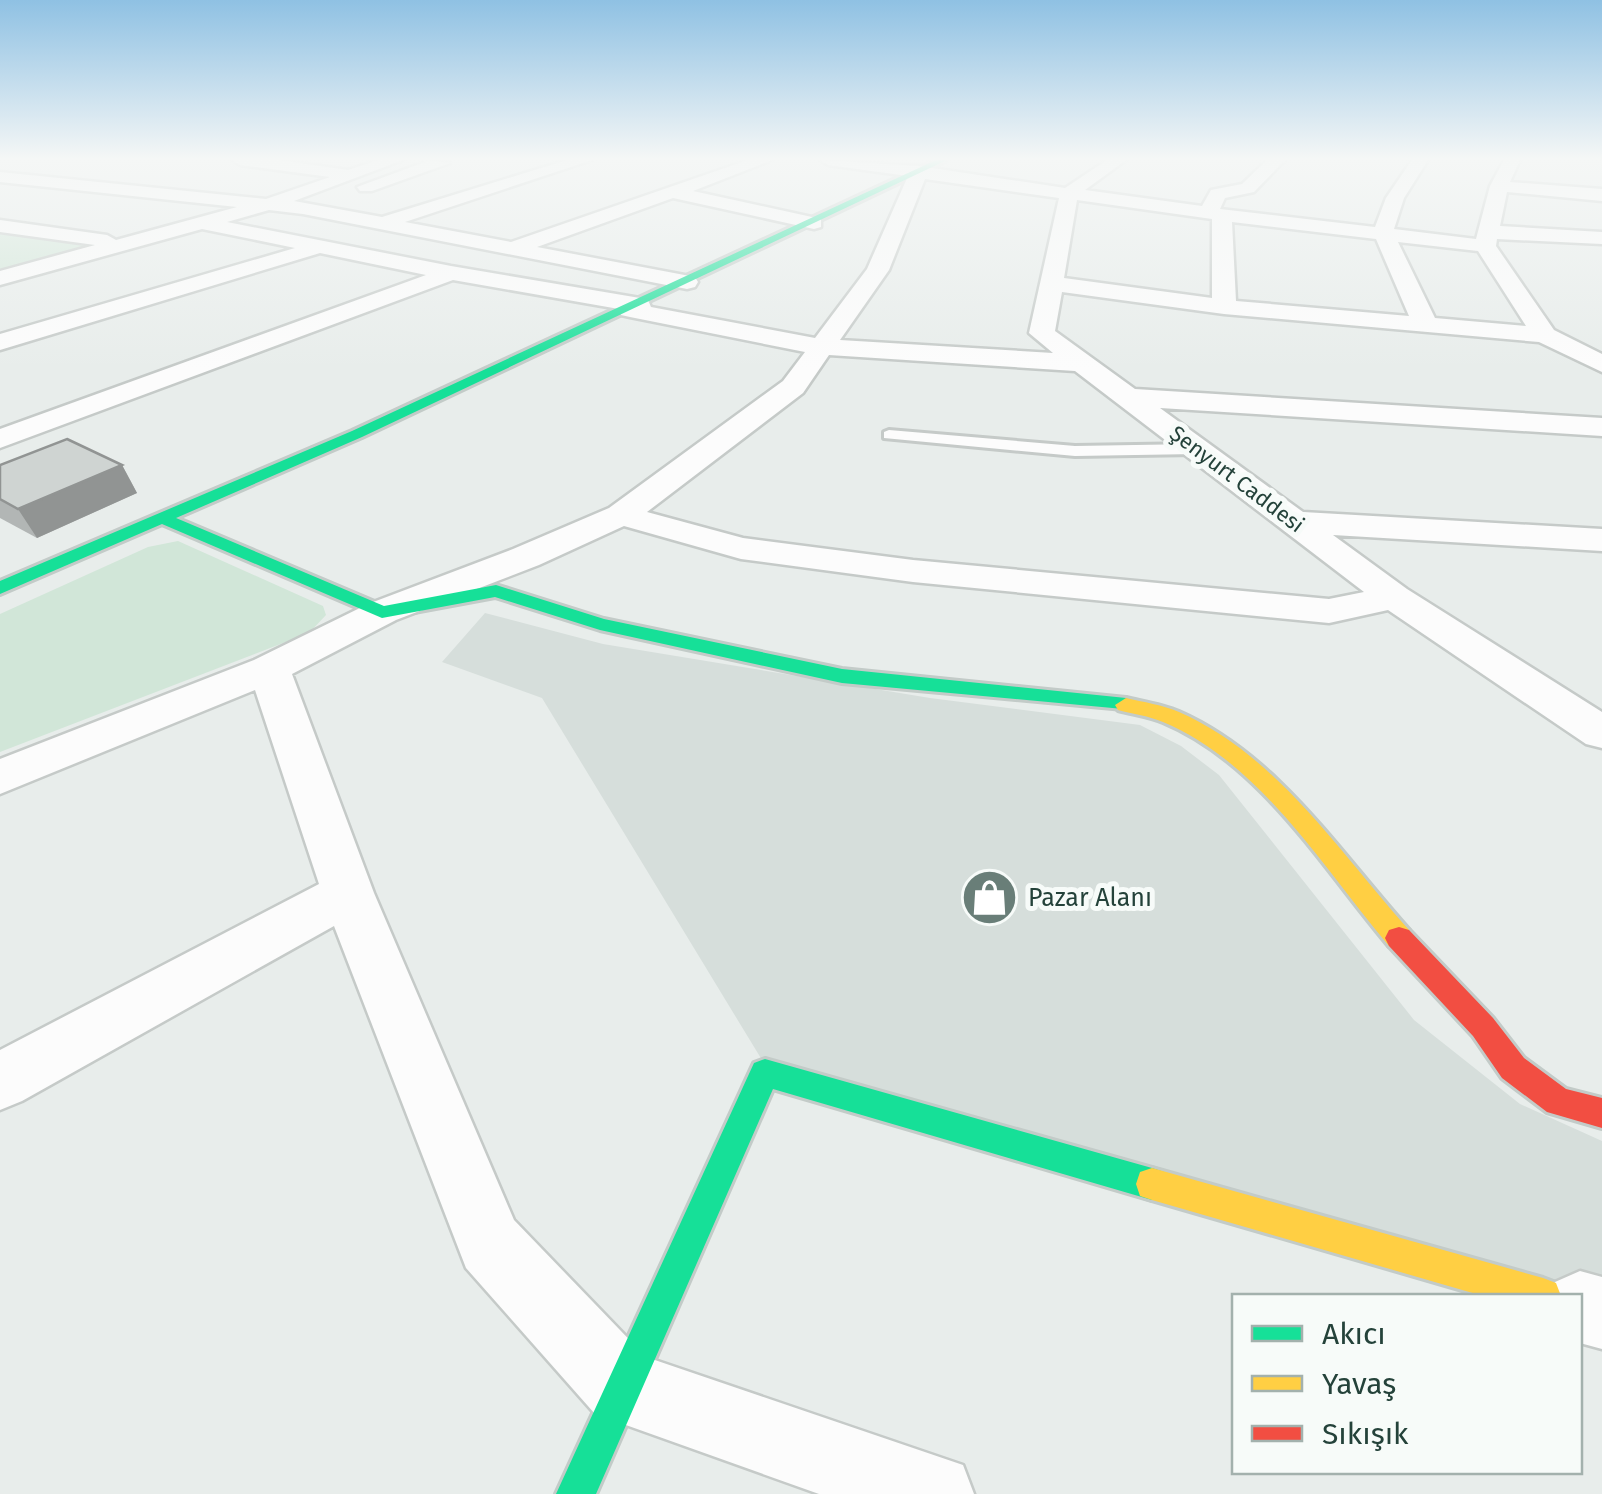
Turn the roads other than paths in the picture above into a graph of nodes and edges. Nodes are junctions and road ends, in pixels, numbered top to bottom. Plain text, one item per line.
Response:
1 (25, 230) edge
2 (176, 230) edge
3 (233, 230) edge
4 (419, 230) edge
5 (563, 230) edge
6 (799, 230) edge
7 (899, 230) edge
8 (1061, 230) edge
9 (1217, 230) edge
10 (1347, 230) edge
11 (1385, 230) edge
12 (1489, 230) edge
13 (1383, 234) junction
14 (1602, 238) edge
15 (1487, 239) junction
16 (122, 244) junction
17 (514, 247) junction
18 (318, 248) junction
19 (450, 273) junction
20 (0, 278) edge
21 (686, 282) junction
22 (1050, 284) junction
23 (635, 308) junction
24 (1224, 308) junction
25 (1426, 324) junction
26 (1545, 335) junction
27 (0, 342) edge
28 (819, 347) junction
29 (1080, 363) junction
30 (1602, 364) edge
31 (1126, 397) junction
32 (1602, 427) edge
33 (889, 436) dead end
34 (0, 439) edge
35 (1196, 449) junction
36 (621, 514) junction
37 (166, 520) junction
38 (1294, 522) junction
39 (1602, 540) edge
40 (0, 588) edge
41 (1394, 597) junction
42 (382, 612) junction
43 (270, 669) junction
44 (1581, 706) edge
45 (1602, 733) edge
46 (0, 777) edge
47 (348, 892) junction
48 (0, 1081) edge
49 (1602, 1113) edge
50 (1536, 1294) edge
51 (622, 1387) junction
52 (576, 1494) edge
53 (934, 1494) edge

1 - 16 street
2 - 16 street
3 - 18 street
4 - 17 street
5 - 17 street
6 - 21 street
7 - 28 street
8 - 22 street, Şenyurt Caddesi
9 - 24 street
10 - 13 street
11 - 13 street
12 - 15 street
13 - 15 street
13 - 25 street
14 - 15 street
15 - 26 street
16 - 20 street
17 - 21 street
18 - 19 street
18 - 27 street
19 - 23 street
19 - 34 street
21 - 23 street
22 - 24 street
22 - 29 street, Şenyurt Caddesi
23 - 28 street
23 - 37 street
24 - 25 street
25 - 26 street
26 - 30 street
28 - 29 street
28 - 36 street
29 - 31 street, Şenyurt Caddesi
31 - 32 street
31 - 35 street, Şenyurt Caddesi
33 - 35 lane
35 - 38 street, Şenyurt Caddesi
36 - 41 street
36 - 42 street
37 - 40 street
37 - 42 street
38 - 39 street
38 - 41 street, Şenyurt Caddesi
41 - 44 street, Şenyurt Caddesi
42 - 43 street
42 - 49 street
43 - 46 street
43 - 47 street
44 - 45 street, Şenyurt Caddesi
47 - 48 street
47 - 51 street
50 - 51 street
51 - 52 street
51 - 53 street

